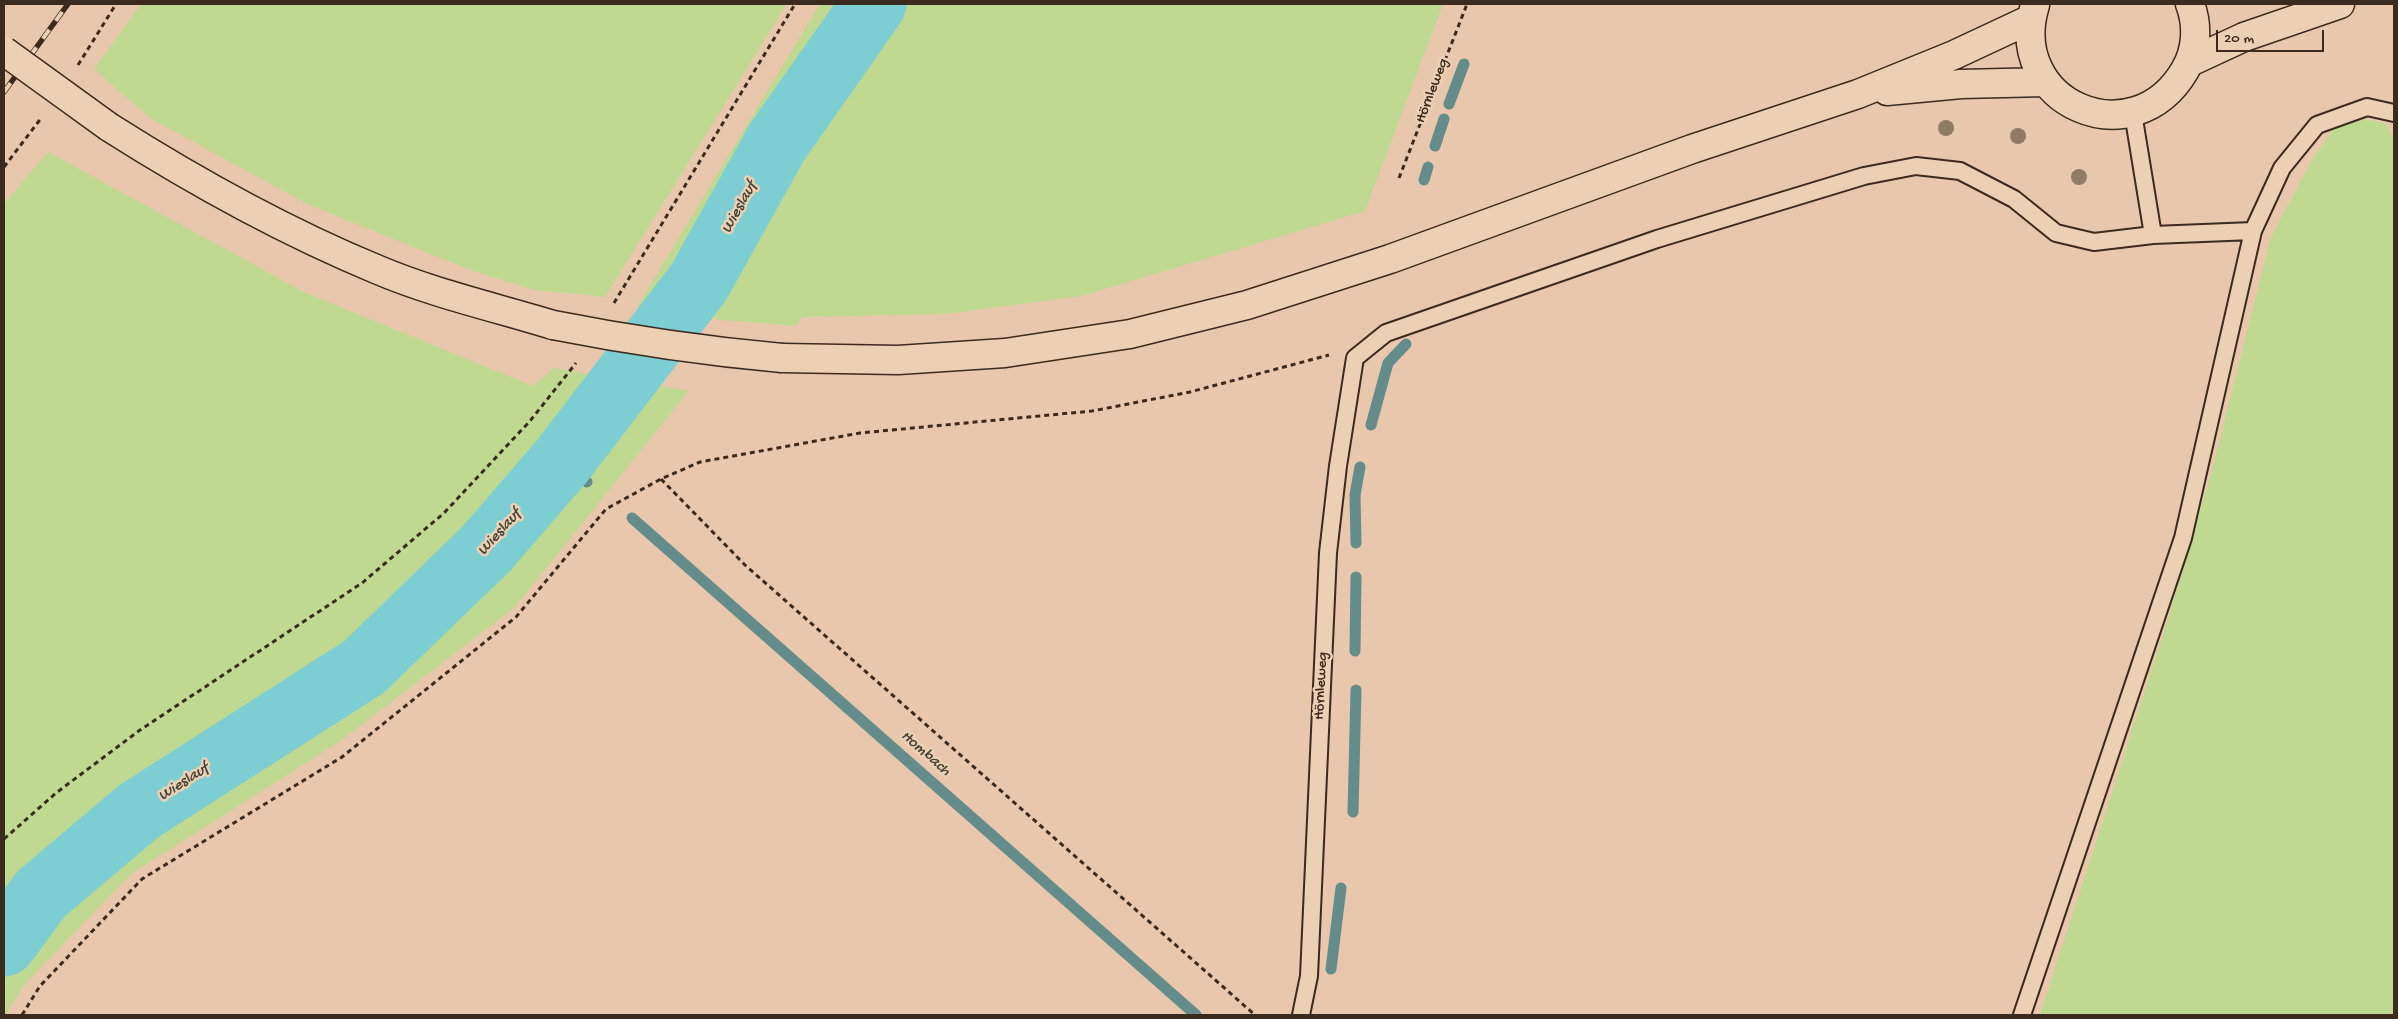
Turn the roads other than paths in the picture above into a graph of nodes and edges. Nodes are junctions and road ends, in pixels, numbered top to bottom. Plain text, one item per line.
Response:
1 (2190, 4) edge
2 (2340, 4) edge
3 (2033, 11) edge
4 (4, 51) edge
5 (2190, 62) junction
6 (2046, 82) junction
7 (1858, 94) junction
8 (2133, 113) junction
9 (2394, 113) edge
10 (2253, 230) junction
11 (2152, 235) junction
12 (1300, 1015) edge
13 (2022, 1015) edge

1 - 5 main road
2 - 5 main road
3 - 6 main road
3 - 7 main road
4 - 7 main road, bridge
5 - 8 main road
6 - 7 main road
6 - 8 main road
8 - 11 lane
9 - 10 lane
10 - 11 lane
10 - 13 lane
11 - 12 lane, Hörnleweg

